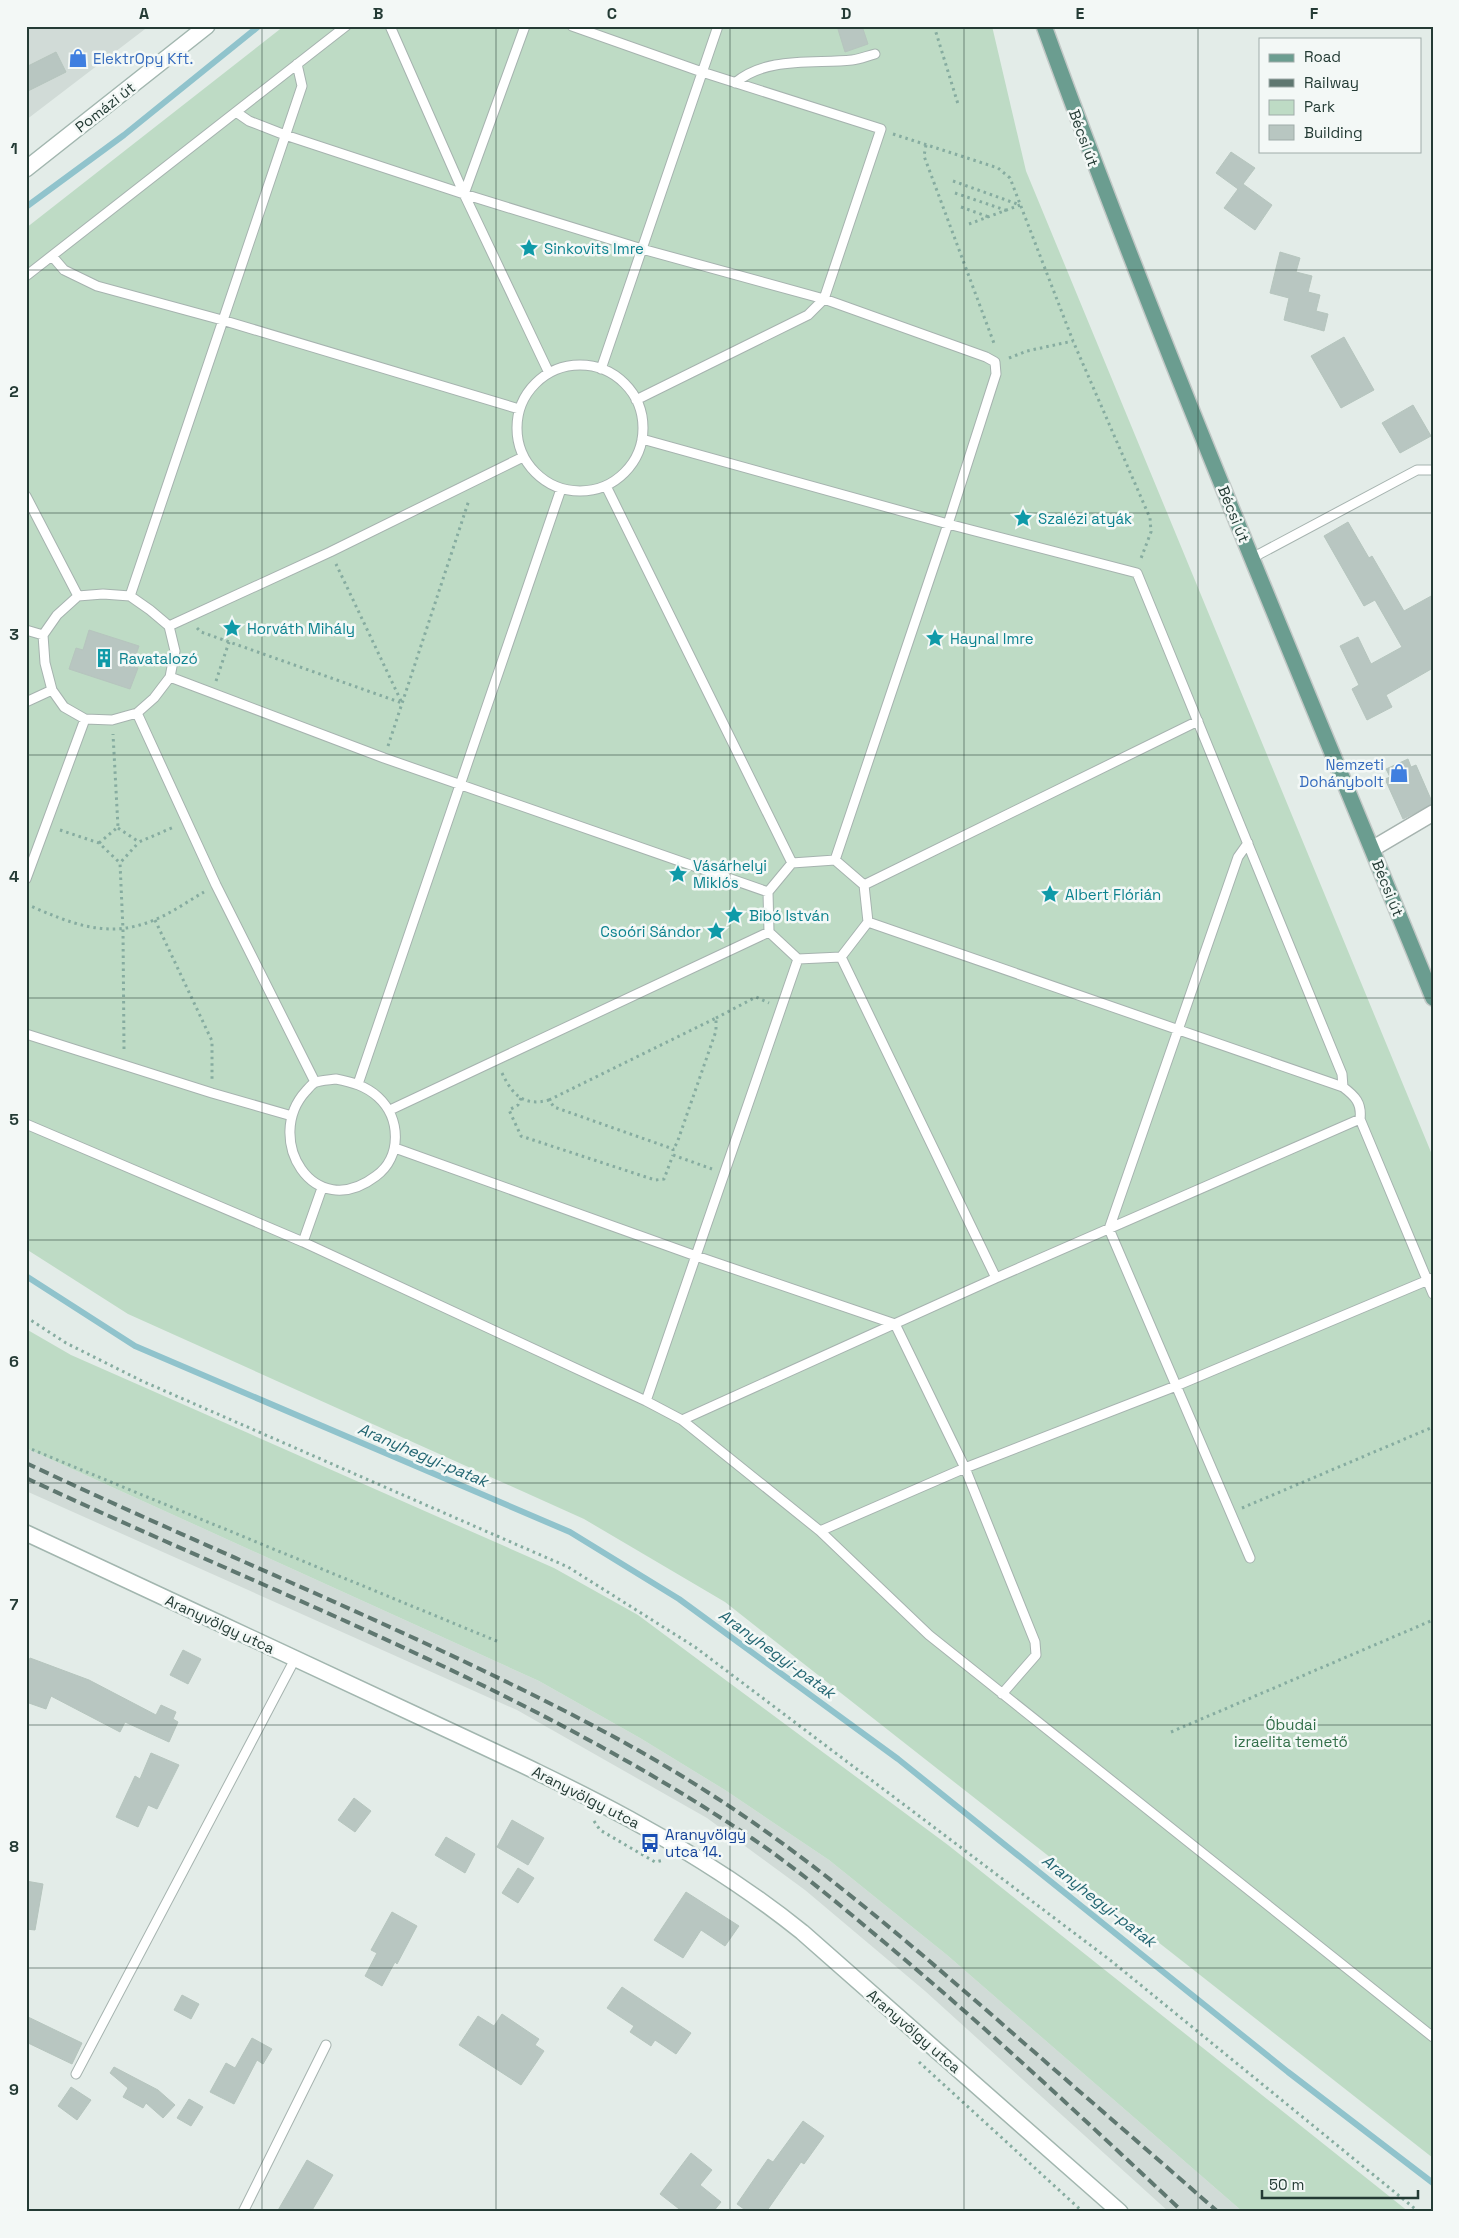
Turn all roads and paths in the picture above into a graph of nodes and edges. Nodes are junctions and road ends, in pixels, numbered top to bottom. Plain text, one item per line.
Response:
1 (207, 26) edge
2 (346, 26) edge
3 (390, 26) edge
4 (525, 26) edge
5 (572, 26) edge
6 (718, 26) edge
7 (934, 26) edge
8 (1044, 26) edge
9 (875, 54) dead end
10 (297, 64) junction
11 (702, 72) junction
12 (735, 83) junction
13 (958, 104) dead end
14 (236, 112) junction
15 (881, 130) junction
16 (285, 135) junction
17 (926, 145) junction
18 (26, 169) edge
19 (953, 181) dead end
20 (954, 193) dead end
21 (464, 194) junction
22 (1020, 205) junction
23 (961, 207) dead end
24 (1008, 210) junction
25 (990, 217) junction
26 (970, 224) dead end
27 (642, 250) junction
28 (52, 256) junction
29 (26, 276) edge
30 (824, 299) junction
31 (222, 320) junction
32 (1073, 341) junction
33 (995, 362) junction
34 (601, 369) junction
35 (548, 373) junction
36 (636, 400) junction
37 (519, 409) junction
38 (642, 439) junction
39 (523, 457) junction
40 (1433, 470) edge
41 (475, 481) junction
42 (606, 486) junction
43 (562, 489) junction
44 (26, 496) edge
45 (948, 524) junction
46 (330, 552) junction
47 (1252, 558) junction
48 (1137, 573) junction
49 (78, 596) junction
50 (130, 596) junction
51 (188, 617) junction
52 (169, 626) junction
53 (26, 630) edge
54 (43, 635) junction
55 (228, 642) junction
56 (170, 677) junction
57 (52, 690) junction
58 (212, 693) junction
59 (26, 702) edge
60 (402, 703) junction
61 (137, 713) junction
62 (85, 719) junction
63 (112, 720) junction
64 (1198, 721) junction
65 (384, 758) junction
66 (460, 785) junction
67 (1433, 813) edge
68 (186, 822) junction
69 (45, 825) junction
70 (118, 827) junction
71 (139, 842) junction
72 (99, 843) junction
73 (1248, 843) junction
74 (1372, 849) junction
75 (835, 860) junction
76 (120, 863) junction
77 (792, 863) junction
78 (26, 879) edge
79 (216, 885) junction
80 (864, 885) junction
81 (768, 892) junction
82 (26, 904) edge
83 (155, 920) junction
84 (868, 922) junction
85 (123, 930) junction
86 (769, 932) junction
87 (841, 957) junction
88 (798, 959) junction
89 (756, 997) dead end
90 (1433, 998) edge
91 (716, 1018) junction
92 (1178, 1030) junction
93 (26, 1034) edge
94 (497, 1060) junction
95 (124, 1065) junction
96 (315, 1082) junction
97 (358, 1084) junction
98 (1343, 1087) junction
99 (212, 1093) junction
100 (521, 1098) junction
101 (549, 1100) junction
102 (390, 1110) junction
103 (292, 1116) junction
104 (1360, 1120) junction
105 (26, 1124) edge
106 (395, 1148) junction
107 (673, 1149) junction
108 (673, 1155) junction
109 (725, 1174) junction
110 (322, 1188) junction
111 (1109, 1229) junction
112 (303, 1242) junction
113 (696, 1256) junction
114 (996, 1278) junction
115 (1430, 1279) edge
116 (1433, 1294) edge
117 (26, 1317) edge
118 (895, 1324) junction
119 (1176, 1386) junction
120 (646, 1401) junction
121 (682, 1420) junction
122 (1433, 1427) edge
123 (26, 1447) edge
124 (965, 1468) junction
125 (1230, 1513) junction
126 (820, 1531) junction
127 (26, 1533) edge
128 (1250, 1558) dead end
129 (1433, 1620) edge
130 (499, 1642) dead end
131 (295, 1659) junction
132 (1002, 1694) junction
133 (1171, 1732) dead end
134 (592, 1819) dead end
135 (672, 1863) dead end
136 (1433, 2037) edge
137 (326, 2046) dead end
138 (917, 2060) dead end
139 (76, 2074) dead end
140 (243, 2212) edge
141 (1083, 2212) edge
142 (1120, 2212) edge
143 (1419, 2212) edge

1 - 18 street, Pomázi út
2 - 10 lane
3 - 21 lane
4 - 21 lane
5 - 11 lane
6 - 11 lane
7 - 13 path
8 - 47 main road, Bécsi út
9 - 12 lane
10 - 14 lane
10 - 16 lane
11 - 12 lane
11 - 27 lane
12 - 15 lane
14 - 16 lane
14 - 28 lane
15 - 17 path
15 - 30 lane
16 - 21 lane
16 - 31 lane
17 - 22 path
17 - 33 path
19 - 22 path
20 - 24 path
21 - 27 lane
21 - 35 lane
22 - 24 path
22 - 32 path
23 - 25 path
24 - 25 path
25 - 26 path
27 - 30 lane
27 - 34 lane
28 - 29 lane
28 - 31 lane
30 - 33 lane
30 - 36 lane
31 - 37 lane
31 - 50 lane
32 - 33 path
32 - 48 path
33 - 45 lane
34 - 35 lane
34 - 36 lane
35 - 37 lane
36 - 38 lane
37 - 39 lane
38 - 42 lane
38 - 45 lane
39 - 41 lane
39 - 43 lane
40 - 47 lane
41 - 46 lane
41 - 60 path
42 - 43 lane
42 - 77 lane
43 - 66 lane
44 - 49 lane
45 - 48 lane
45 - 75 lane
46 - 51 lane
46 - 60 path
47 - 74 main road, Bécsi út
48 - 64 lane
49 - 50 lane
49 - 54 lane
50 - 52 lane
51 - 52 lane
51 - 55 path
52 - 56 lane
53 - 54 lane
54 - 57 lane
55 - 58 path
55 - 60 path
56 - 58 lane
56 - 61 lane
57 - 59 lane
57 - 62 lane
58 - 65 lane
60 - 65 path
61 - 63 lane
61 - 68 lane
62 - 63 lane
62 - 69 lane
63 - 70 path
64 - 73 lane
64 - 80 lane
65 - 66 lane
66 - 81 lane
66 - 97 lane
67 - 74 street
68 - 71 path
68 - 79 lane
69 - 72 path
69 - 78 lane
70 - 71 path
70 - 72 path
71 - 76 path
72 - 76 path
73 - 92 lane
73 - 98 lane
74 - 90 main road, Bécsi út
75 - 77 lane
75 - 80 lane
76 - 85 path
77 - 81 lane
79 - 83 path
79 - 96 lane
80 - 84 lane
81 - 86 lane
82 - 85 path
83 - 85 path
83 - 99 path
84 - 87 lane
84 - 92 lane
85 - 95 path
86 - 88 lane
86 - 94 lane
87 - 88 lane
87 - 114 lane
88 - 109 lane
89 - 91 path
91 - 101 path
91 - 107 path
92 - 98 lane
92 - 111 lane
93 - 95 lane
94 - 100 path
94 - 102 lane
95 - 99 lane
96 - 97 lane
96 - 103 lane
97 - 102 lane
98 - 104 lane
99 - 103 lane
100 - 101 path
100 - 108 path
101 - 107 path
102 - 106 lane
103 - 110 lane
104 - 111 lane
104 - 115 lane
105 - 112 lane
106 - 110 lane
106 - 113 lane
107 - 108 path
108 - 109 path
109 - 113 lane
110 - 112 lane
111 - 114 lane
111 - 119 lane
112 - 120 lane
113 - 118 lane
113 - 120 lane
114 - 118 lane
115 - 116 lane
115 - 119 lane
117 - 143 path
118 - 121 lane
118 - 124 lane
119 - 124 lane
119 - 125 lane
120 - 121 lane
121 - 126 lane
122 - 125 path
123 - 130 path
124 - 126 lane
124 - 132 lane
125 - 128 lane
126 - 132 lane
127 - 131 street, Aranyvölgy utca
129 - 133 path
131 - 139 lane
131 - 142 street, Aranyvölgy utca
132 - 136 lane
134 - 135 path
137 - 140 lane
138 - 141 path

